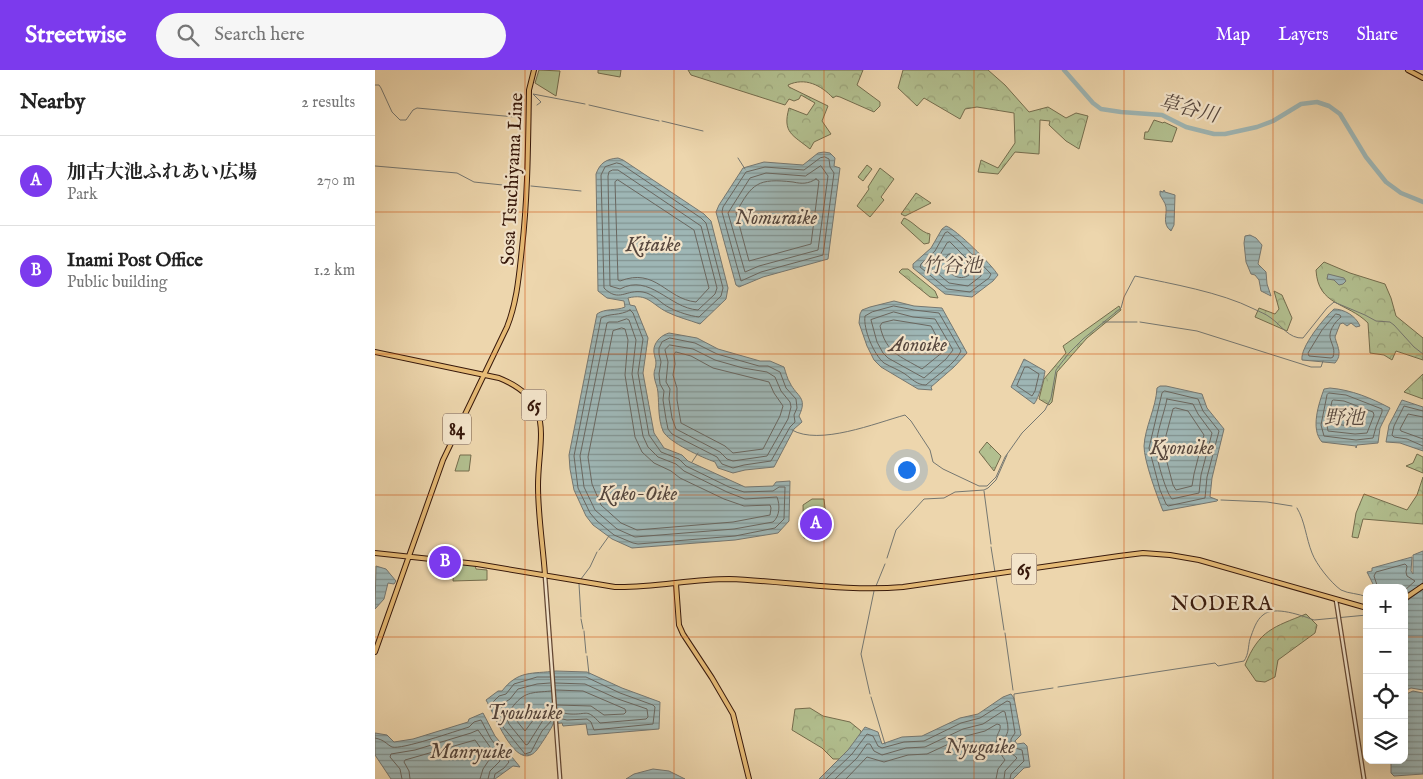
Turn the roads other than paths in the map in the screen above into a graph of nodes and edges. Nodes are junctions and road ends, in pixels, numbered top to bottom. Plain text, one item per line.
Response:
1 (534, 70) edge
2 (1408, 70) edge
3 (1423, 78) edge
4 (375, 352) edge
5 (483, 375) junction
6 (375, 554) edge
7 (408, 557) junction
8 (545, 575) junction
9 (676, 584) junction
10 (1423, 586) edge
11 (1408, 597) edge
12 (1336, 600) junction
13 (1363, 607) edge
14 (375, 652) edge
15 (560, 779) edge
16 (749, 779) edge
17 (1364, 779) edge

1 - 5 main road, Sosa Tsuchiyama Line / 84
2 - 3 main road
4 - 5 main road, 65
5 - 7 main road, Sosa Tsuchiyama Line / 84
5 - 8 main road, 65
6 - 7 main road
7 - 8 main road
7 - 14 main road, Sosa Tsuchiyama Line / 84
8 - 9 main road, 65
8 - 15 street
9 - 12 main road, 65
9 - 16 main road
10 - 11 main road
12 - 13 main road, 65
12 - 17 street

